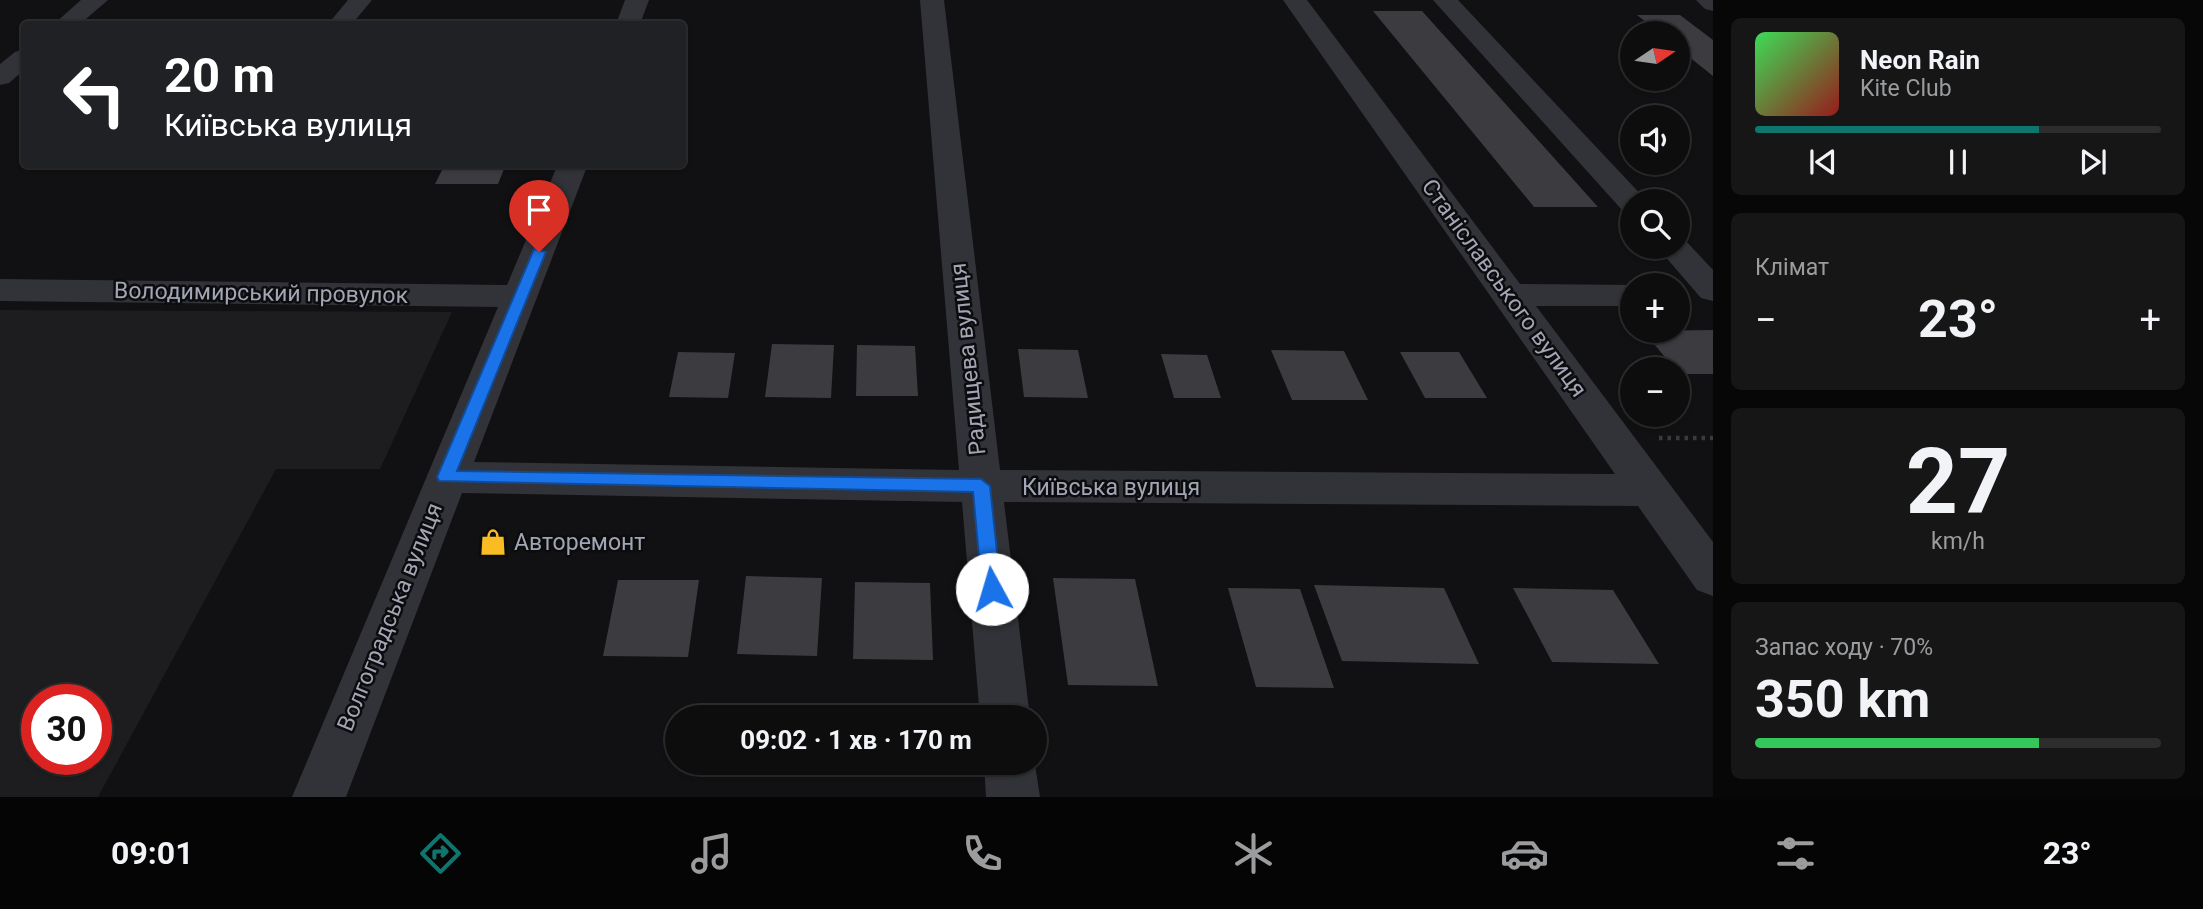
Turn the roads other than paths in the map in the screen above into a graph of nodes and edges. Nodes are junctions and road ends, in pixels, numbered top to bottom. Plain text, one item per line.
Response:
1 (96, 0) edge
2 (360, 0) edge
3 (637, 0) edge
4 (932, 0) edge
5 (1294, 0) edge
6 (1445, 0) edge
7 (1708, 0) edge
8 (1713, 4) edge
9 (70, 21) edge
10 (342, 21) edge
11 (629, 21) edge
12 (571, 168) edge
13 (1620, 189) edge
14 (1684, 259) edge
15 (0, 290) edge
16 (1713, 292) edge
17 (1690, 294) edge
18 (1509, 295) junction
19 (1620, 295) edge
20 (522, 296) junction
21 (446, 477) junction
22 (981, 486) junction
23 (1651, 490) junction
24 (1713, 577) edge
25 (1004, 705) edge
26 (1011, 775) edge
27 (319, 797) edge
28 (1013, 797) edge

1 - 9 street
2 - 10 street
3 - 11 street
4 - 22 street, Радищева вулиця
5 - 18 street, Станіславського вулиця
6 - 13 street
7 - 8 street
12 - 20 street, Волгоградська вулиця
14 - 16 street
15 - 20 street, Володимирський провулок
16 - 17 street
18 - 19 street
18 - 23 street, Станіславського вулиця
20 - 21 street, Волгоградська вулиця
21 - 22 street, Київська вулиця
21 - 27 street, Волгоградська вулиця
22 - 23 street, Київська вулиця
22 - 25 street, Радищева вулиця
23 - 24 street, Станіславського вулиця
26 - 28 street

